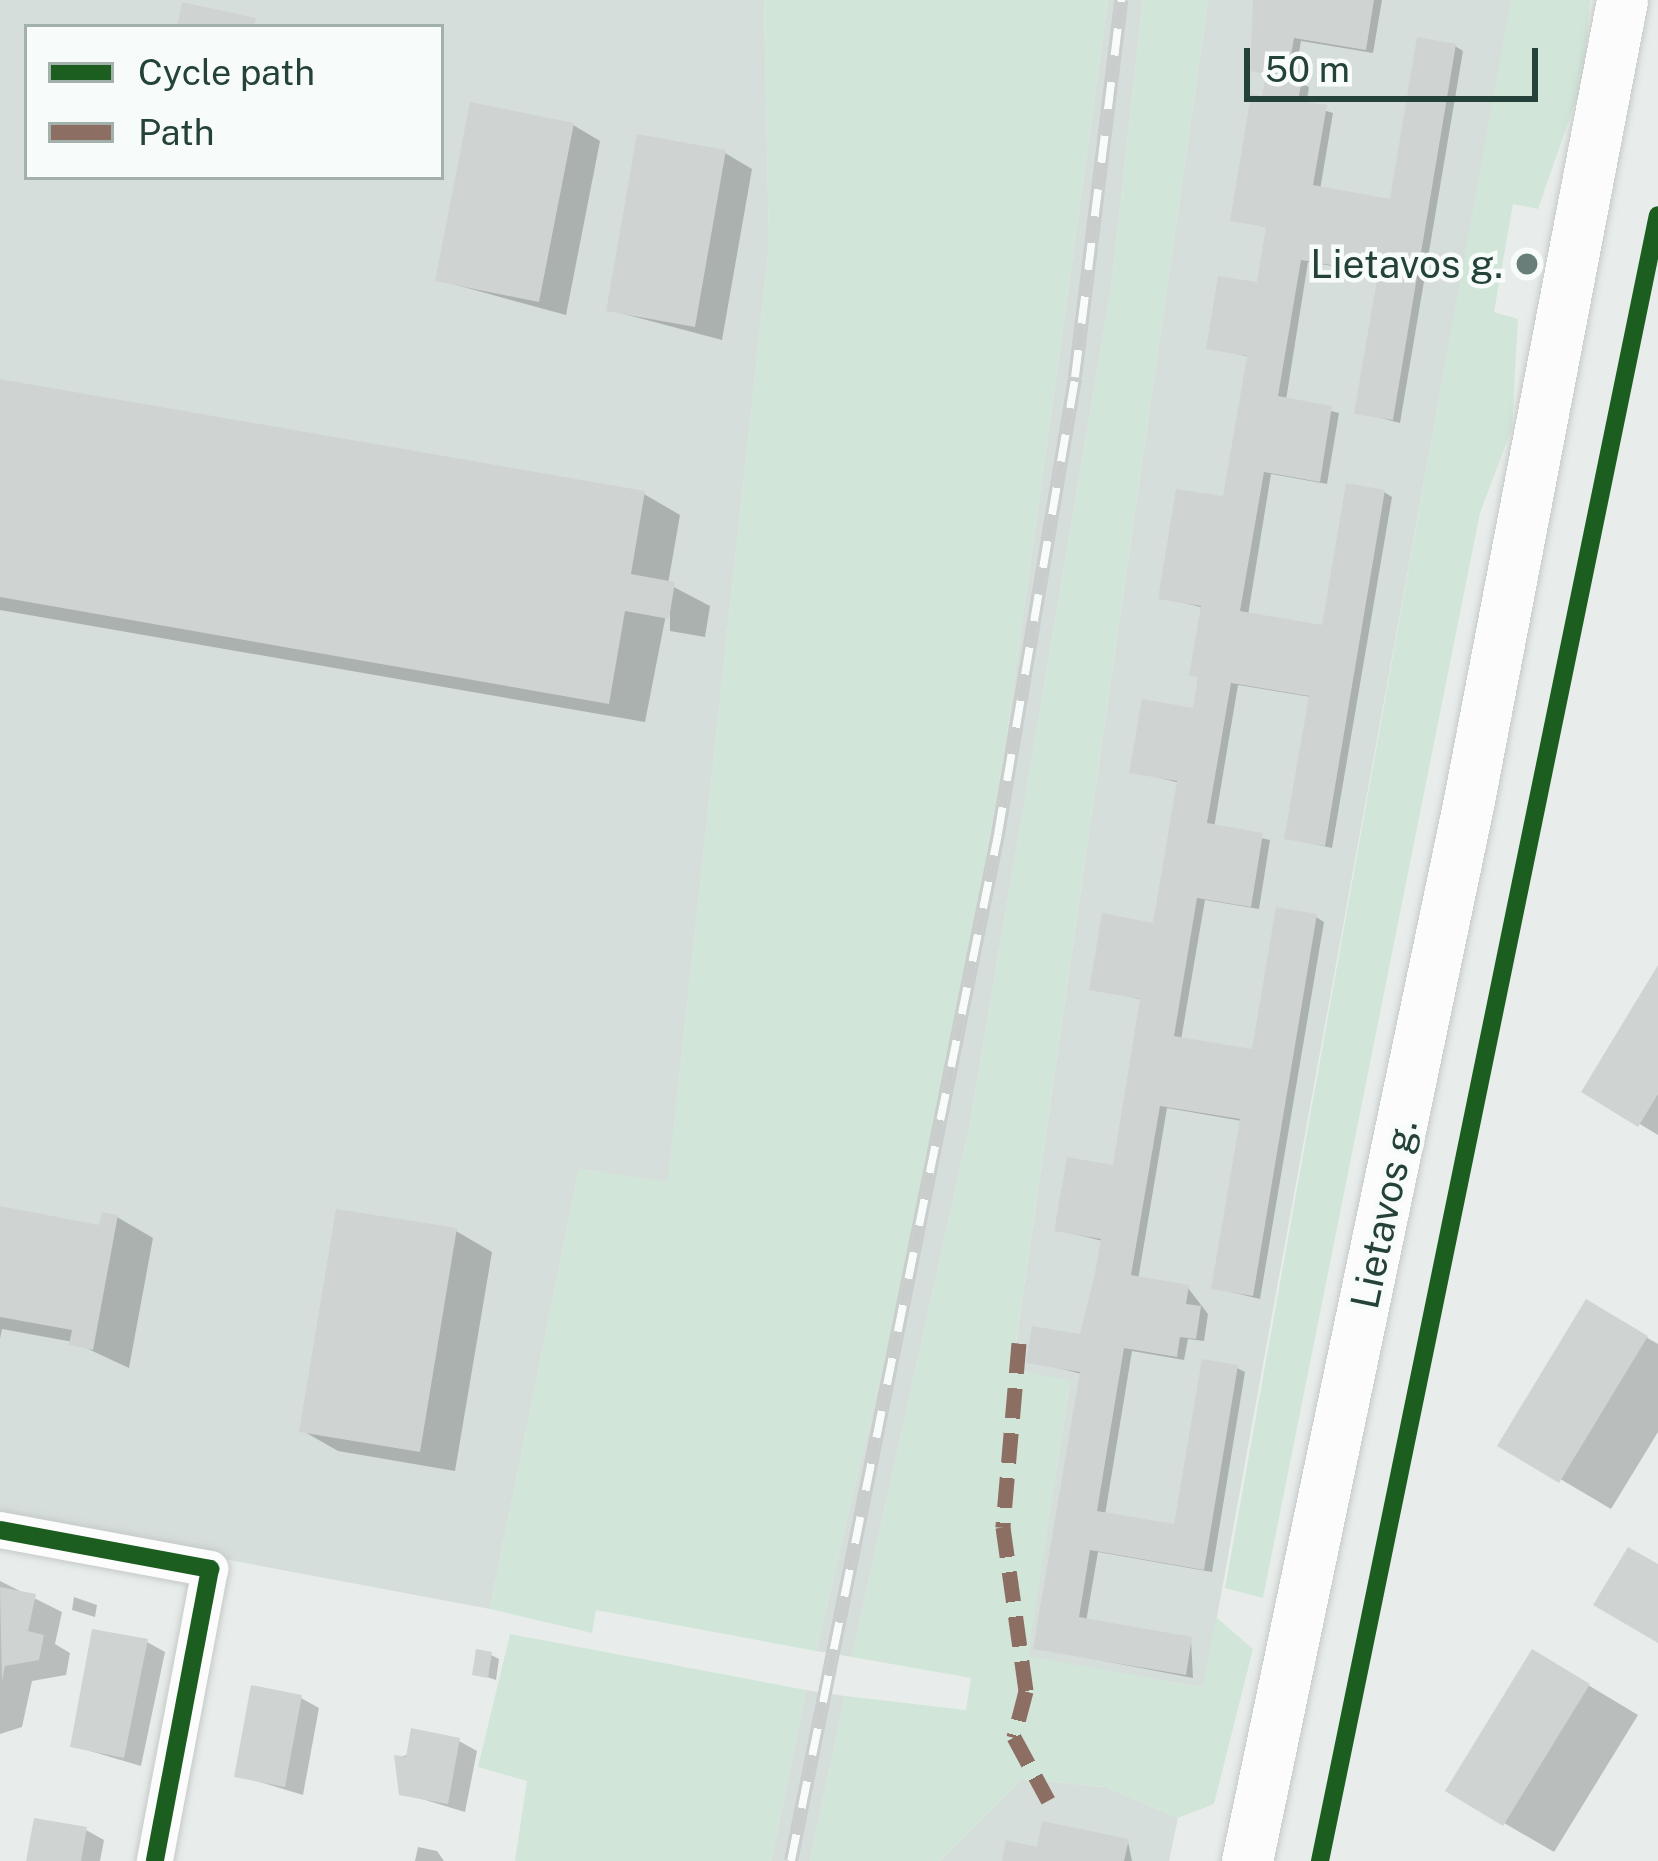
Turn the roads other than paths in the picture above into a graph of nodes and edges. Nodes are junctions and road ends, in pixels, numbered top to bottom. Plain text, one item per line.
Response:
1 (1622, 0) edge
2 (0, 1530) edge
3 (155, 1861) edge
4 (1247, 1861) edge

1 - 4 main road, Lietavos g.
2 - 3 street

